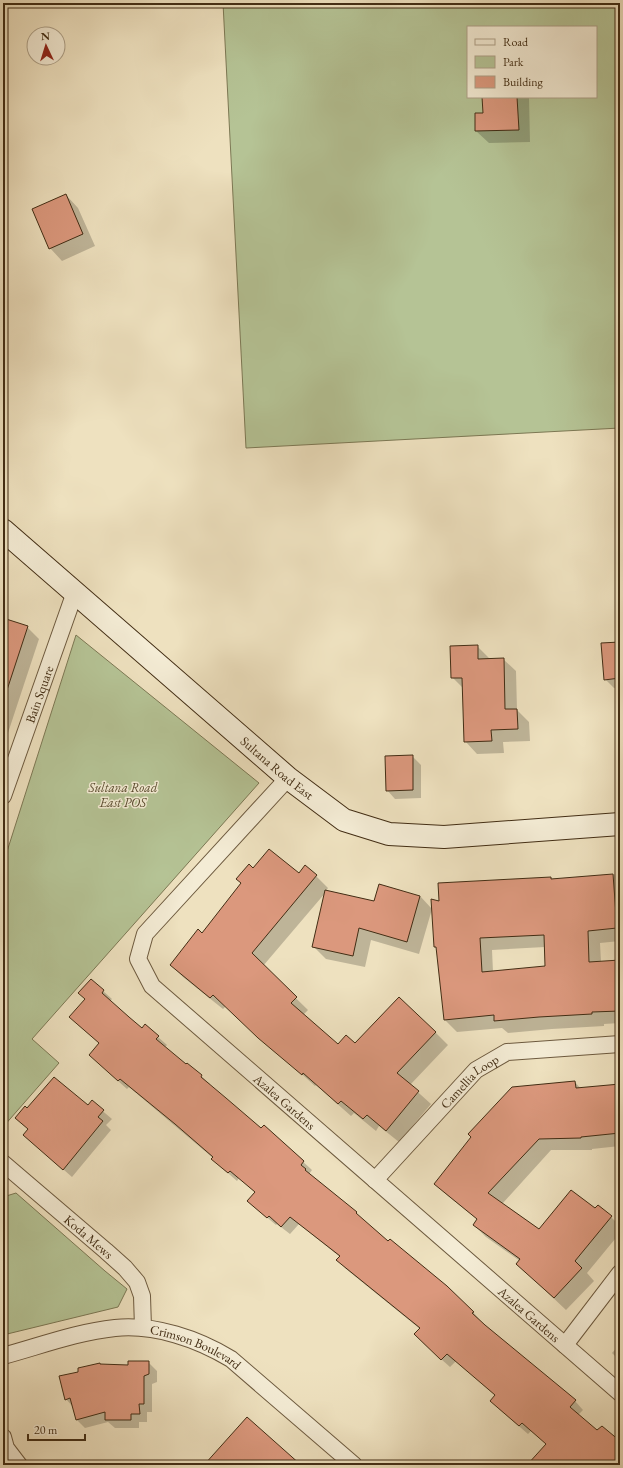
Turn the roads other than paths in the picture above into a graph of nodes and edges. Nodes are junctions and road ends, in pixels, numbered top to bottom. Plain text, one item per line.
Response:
1 (3, 530) edge
2 (75, 592) junction
3 (288, 778) junction
4 (3, 796) edge
5 (620, 824) edge
6 (620, 1044) edge
7 (3, 1162) edge
8 (375, 1180) junction
9 (620, 1273) edge
10 (143, 1328) junction
11 (565, 1345) junction
12 (3, 1356) edge
13 (620, 1393) edge
14 (3, 1438) edge
15 (19, 1465) edge
16 (354, 1465) edge

1 - 2 street, Sultana Road East
2 - 3 street, Sultana Road East
2 - 4 street, Bain Square
3 - 5 street, Sultana Road East
3 - 8 street, Azalea Gardens
6 - 8 street, Camellia Loop
7 - 10 street, Koda Mews
8 - 11 street, Azalea Gardens
9 - 11 street
10 - 12 street, Crimson Boulevard
10 - 16 street, Crimson Boulevard
11 - 13 street, Azalea Gardens
14 - 15 street

